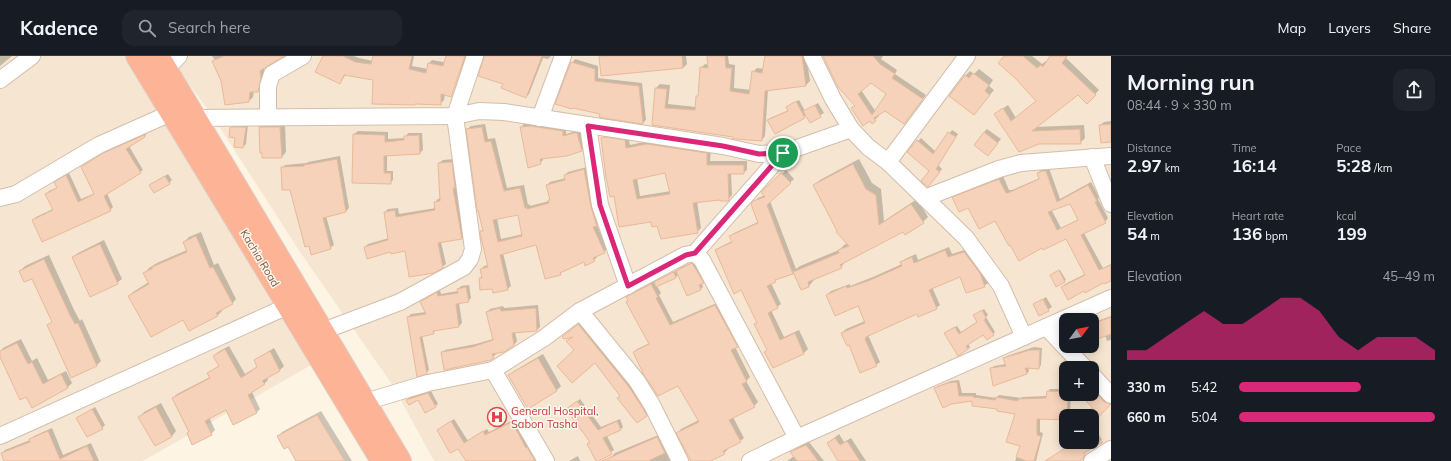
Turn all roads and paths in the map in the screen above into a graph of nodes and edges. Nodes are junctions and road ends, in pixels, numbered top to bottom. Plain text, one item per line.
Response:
1 (32, 56) edge
2 (137, 56) edge
3 (303, 56) edge
4 (475, 56) edge
5 (563, 56) edge
6 (812, 56) edge
7 (967, 56) edge
8 (168, 60) edge
9 (0, 80) edge
10 (171, 113) junction
11 (455, 116) junction
12 (268, 117) junction
13 (195, 118) junction
14 (540, 118) junction
15 (588, 126) junction
16 (851, 129) junction
17 (783, 153) junction
18 (1111, 156) edge
19 (1092, 157) junction
20 (888, 162) junction
21 (0, 198) edge
22 (925, 198) junction
23 (1111, 204) edge
24 (695, 253) junction
25 (628, 286) junction
26 (1111, 298) edge
27 (288, 306) junction
28 (580, 311) junction
29 (1046, 327) junction
30 (323, 331) junction
31 (1024, 337) junction
32 (1078, 361) edge
33 (494, 370) junction
34 (1099, 382) edge
35 (1111, 395) edge
36 (365, 402) junction
37 (0, 436) edge
38 (797, 438) junction
39 (1111, 450) edge
40 (382, 461) edge
41 (400, 461) edge
42 (546, 461) edge
43 (680, 461) edge
44 (750, 461) edge
45 (1092, 461) edge

1 - 9 street
2 - 10 highway, Kachia Road
3 - 12 street
4 - 11 street
5 - 14 street
6 - 16 street
7 - 20 street
8 - 13 highway, Kachia Road
10 - 21 street
10 - 27 highway, Kachia Road
11 - 12 street
11 - 14 street
11 - 30 street
12 - 13 street
13 - 30 highway, Kachia Road
14 - 15 street
15 - 17 street
15 - 25 street
16 - 17 street
16 - 20 street
17 - 24 street
18 - 19 street
19 - 22 street
19 - 23 street
20 - 22 street
22 - 31 street
24 - 25 street
24 - 38 street
25 - 28 street
26 - 29 street
27 - 37 street
27 - 40 highway, Kachia Road
28 - 33 street
28 - 43 street
29 - 31 street
29 - 32 street
30 - 36 highway, Kachia Road
31 - 38 street
33 - 36 street
33 - 42 street
34 - 35 street
36 - 41 highway, Kachia Road
38 - 44 street
39 - 45 street

